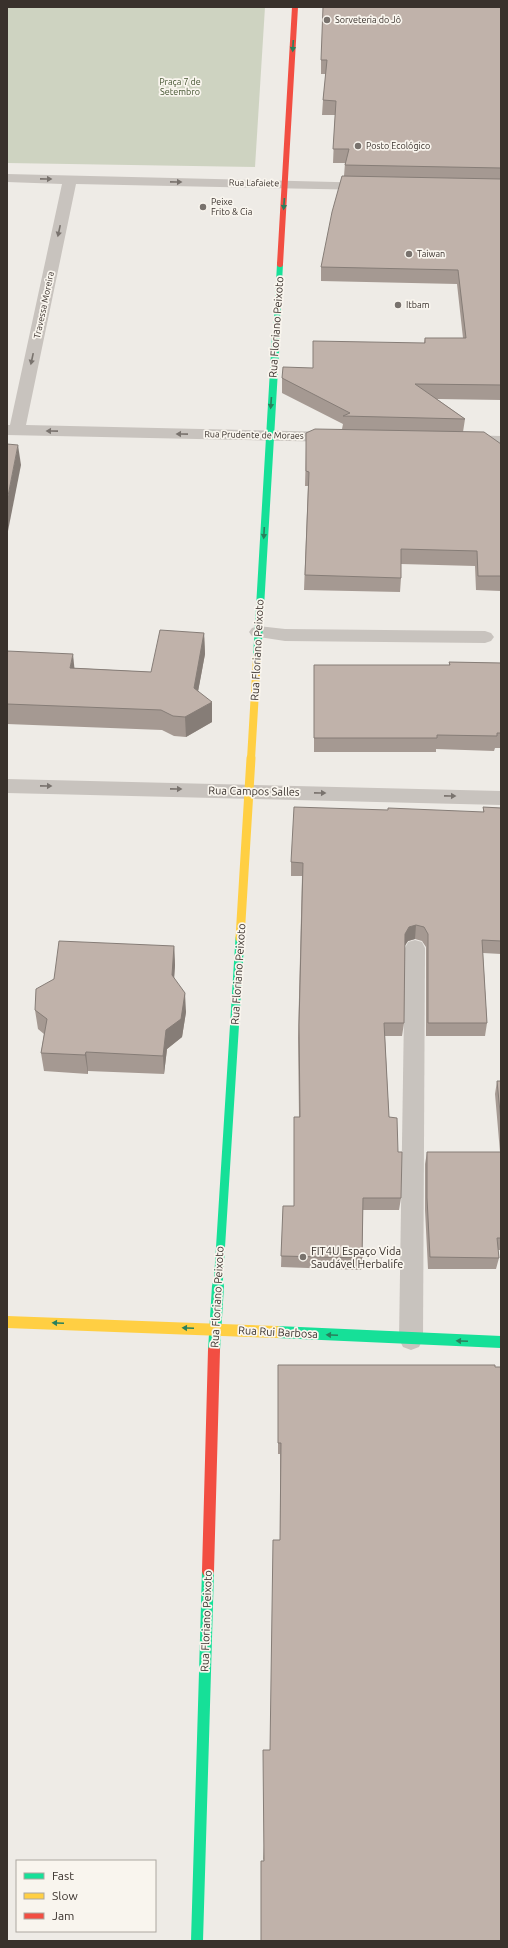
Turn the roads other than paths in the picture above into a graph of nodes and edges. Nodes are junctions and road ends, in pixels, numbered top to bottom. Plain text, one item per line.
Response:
1 (295, 7) edge
2 (7, 178) edge
3 (70, 180) junction
4 (285, 184) junction
5 (385, 186) edge
6 (12, 430) edge
7 (269, 436) junction
8 (349, 437) edge
9 (453, 440) edge
10 (501, 441) edge
11 (258, 632) junction
12 (485, 637) dead end
13 (7, 786) edge
14 (249, 791) junction
15 (501, 798) edge
16 (415, 948) dead end
17 (7, 1322) edge
18 (215, 1329) junction
19 (411, 1339) junction
20 (501, 1342) edge
21 (197, 1941) edge

1 -> 4 street, Rua Floriano Peixoto
2 -> 3 street, Rua Lafaiete
3 -> 4 street, Rua Lafaiete
3 -> 6 street, Travessa Moreira
4 - 5 street, Rua Lafaiete
4 -> 7 street, Rua Floriano Peixoto
7 -> 6 street, Rua Prudente de Moraes
7 - 8 street, Rua Prudente de Moraes
7 -> 11 street, Rua Floriano Peixoto
9 - 10 street
11 - 12 lane
11 - 14 street, Rua Floriano Peixoto
13 -> 14 street, Rua Campos Salles
14 -> 15 street, Rua Campos Salles
14 - 18 street, Rua Floriano Peixoto
16 - 19 lane
18 -> 17 street, Rua Rui Barbosa
19 -> 18 street, Rua Rui Barbosa
18 - 21 street, Rua Floriano Peixoto
20 -> 19 street, Rua Rui Barbosa

